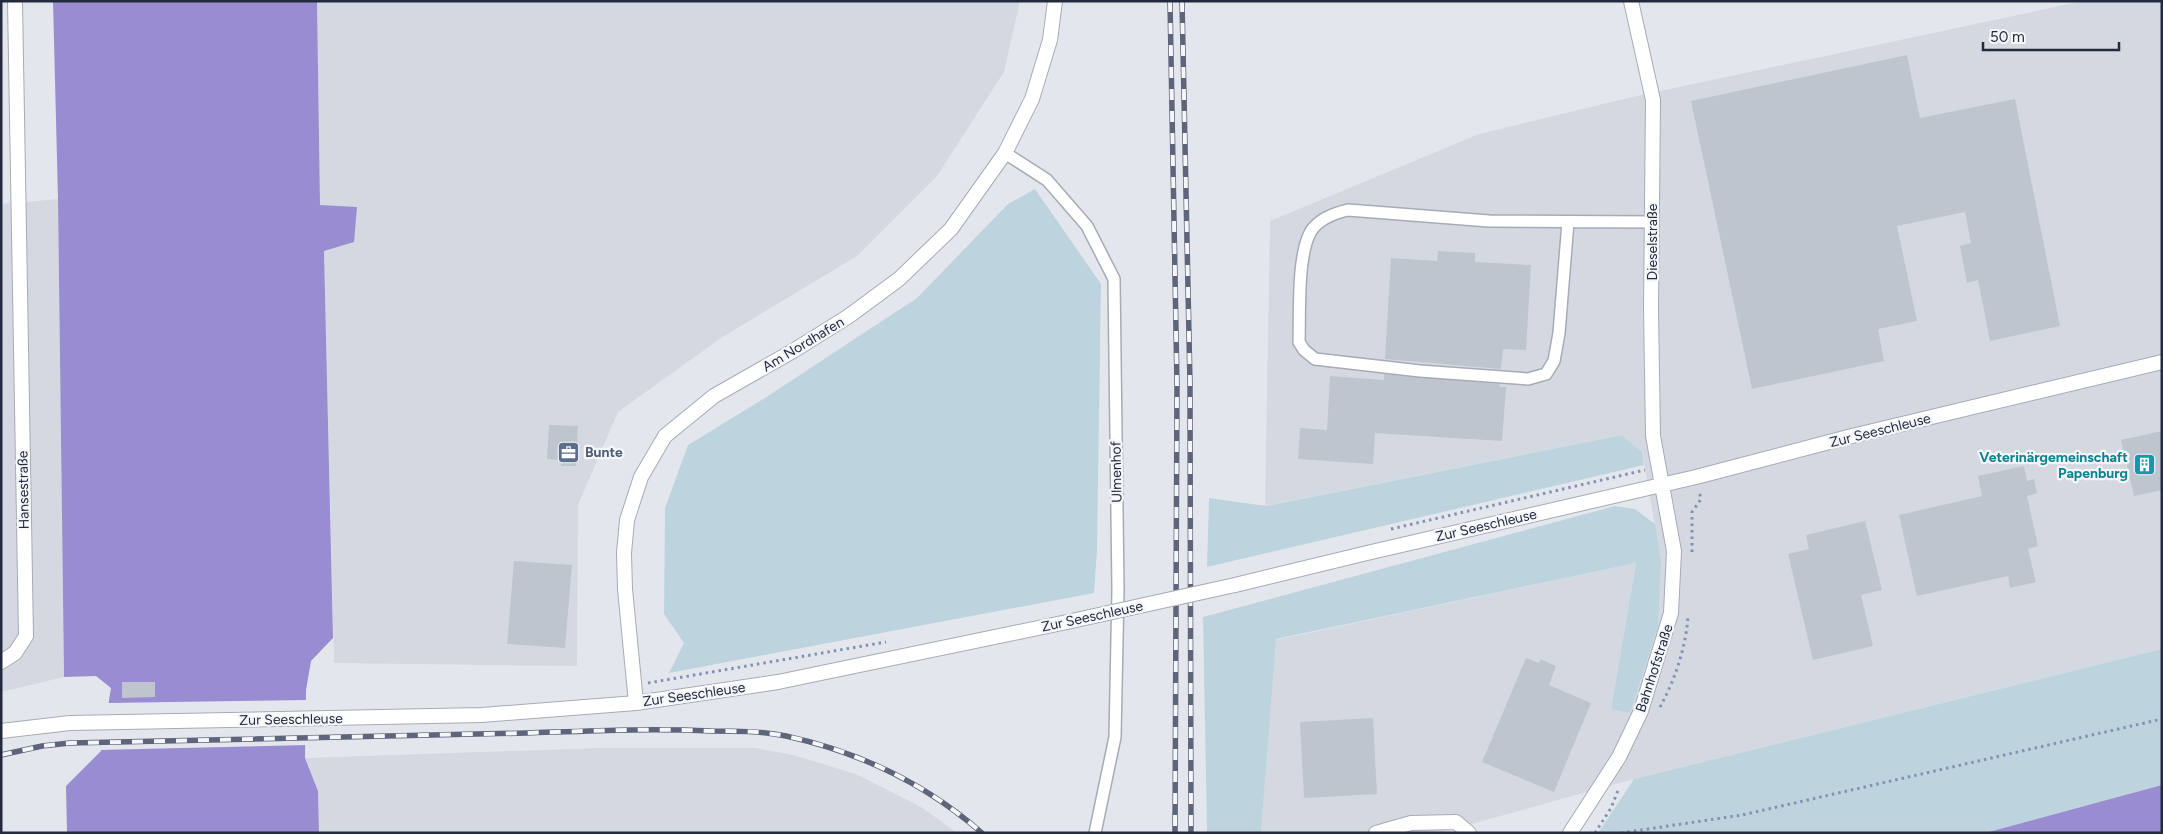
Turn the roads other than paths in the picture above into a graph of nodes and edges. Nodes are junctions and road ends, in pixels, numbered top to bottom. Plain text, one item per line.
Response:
1 (15, 1) edge
2 (1055, 1) edge
3 (1631, 1) edge
4 (1005, 154) junction
5 (1568, 222) junction
6 (1652, 222) junction
7 (2162, 362) edge
8 (1663, 485) junction
9 (1, 662) edge
10 (636, 702) junction
11 (1, 731) edge
12 (1095, 833) edge
13 (1376, 833) edge
14 (1469, 833) edge
15 (1570, 833) edge

1 - 9 street, Hansestraße
2 - 4 street, Am Nordhafen
3 - 6 street, Dieselstraße
4 - 10 street, Am Nordhafen
4 - 12 lane, Ulmenhof
5 - 5 lane
5 - 6 lane
6 - 8 street, Dieselstraße
7 - 8 street, Zur Seeschleuse
8 - 10 street, Zur Seeschleuse, bridge
8 - 15 street, Bahnhofstraße
10 - 11 street, Zur Seeschleuse
13 - 14 street

